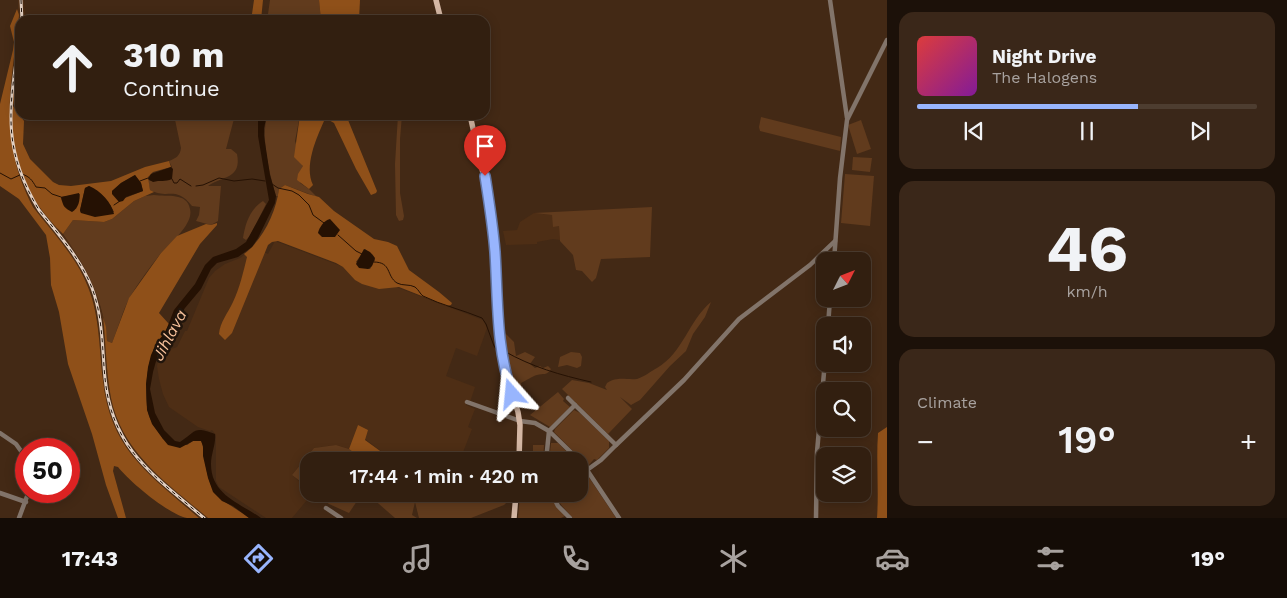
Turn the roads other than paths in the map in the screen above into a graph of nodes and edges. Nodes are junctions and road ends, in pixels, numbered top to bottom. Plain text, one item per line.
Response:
1 (436, 0) edge
2 (830, 0) edge
3 (440, 15) edge
4 (887, 40) edge
5 (471, 120) edge
6 (847, 120) junction
7 (835, 241) junction
8 (834, 252) edge
9 (824, 372) edge
10 (568, 398) dead end
11 (466, 402) dead end
12 (575, 405) junction
13 (520, 421) junction
14 (549, 431) junction
15 (0, 433) edge
16 (15, 443) edge
17 (616, 445) junction
18 (519, 452) edge
19 (547, 452) edge
20 (569, 452) edge
21 (588, 469) edge
22 (588, 472) edge
23 (0, 493) edge
24 (15, 498) edge
25 (515, 502) edge
26 (556, 502) edge
27 (26, 503) edge
28 (326, 508) dead end
29 (338, 517) edge
30 (19, 518) edge
31 (514, 518) edge
32 (570, 518) edge
33 (619, 518) edge
34 (816, 518) edge

1 - 3 main road
2 - 6 street
4 - 6 street
5 - 13 main road
6 - 7 street
7 - 8 street
7 - 17 street
9 - 34 street
10 - 12 street
11 - 13 street
12 - 14 street
12 - 17 street
13 - 14 street
13 - 18 main road
14 - 19 street
14 - 20 street
15 - 16 street
17 - 21 street
22 - 33 street
23 - 24 street
25 - 31 main road
26 - 32 street
27 - 30 street
28 - 29 street

